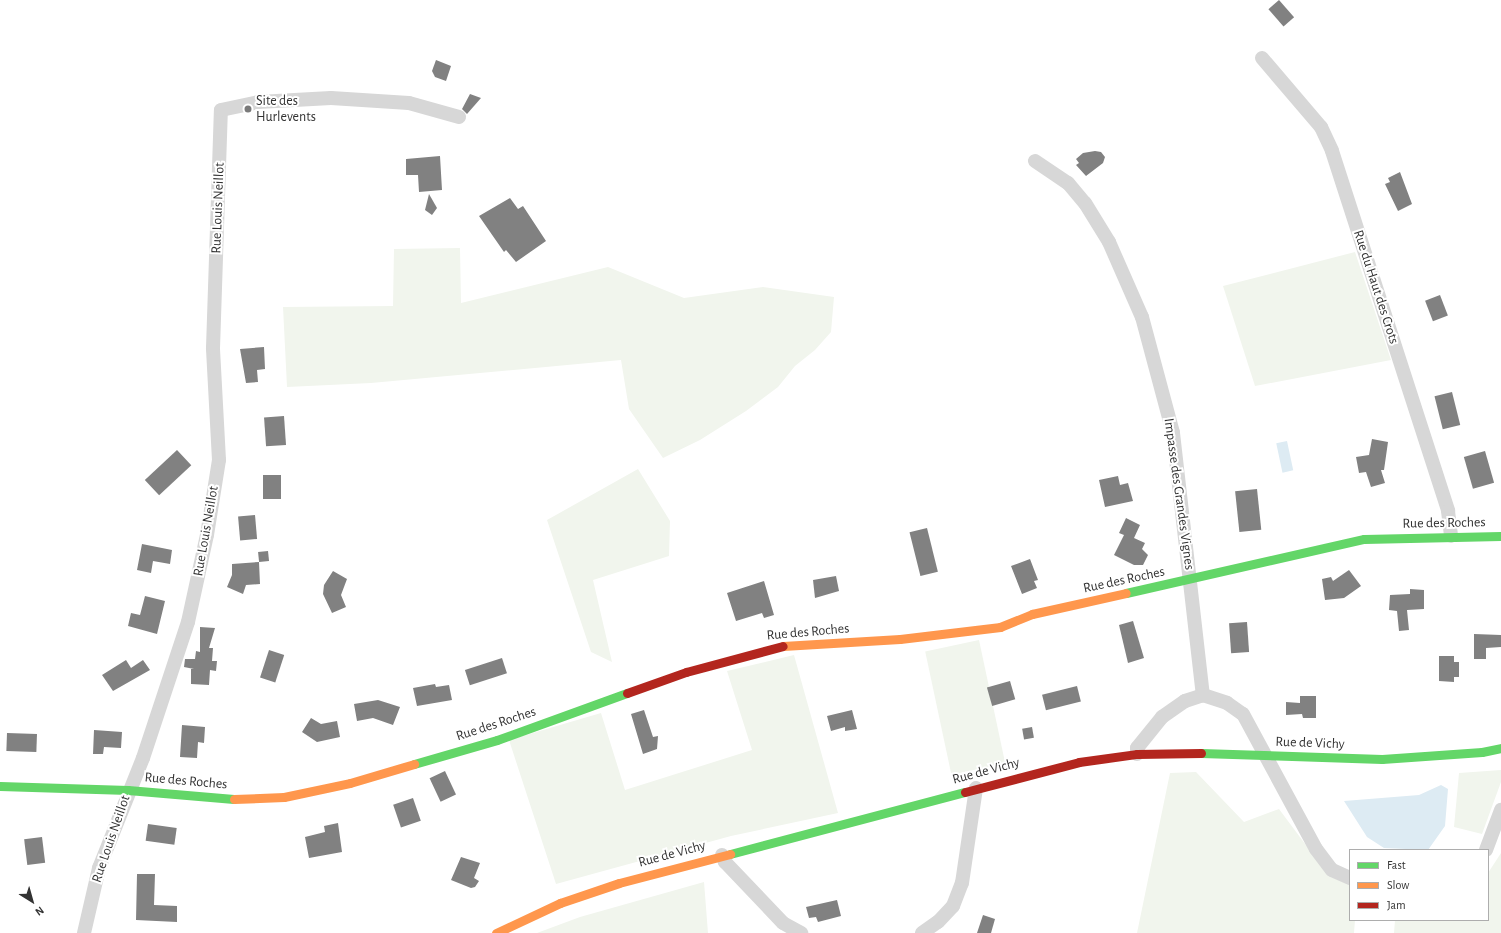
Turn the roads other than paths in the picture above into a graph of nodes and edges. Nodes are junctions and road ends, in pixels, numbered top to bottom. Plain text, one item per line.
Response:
1 (1262, 58) dead end
2 (459, 118) dead end
3 (1036, 160) dead end
4 (1451, 536) junction
5 (1501, 536) edge
6 (1191, 580) junction
7 (1203, 695) junction
8 (1501, 748) edge
9 (1137, 754) junction
10 (1268, 756) junction
11 (0, 786) edge
12 (976, 788) junction
13 (128, 790) junction
14 (1501, 810) edge
15 (1496, 833) edge
16 (1487, 849) edge
17 (722, 854) junction
18 (1349, 878) edge
19 (84, 933) edge
20 (496, 933) edge
21 (801, 933) edge
22 (922, 933) edge

1 - 4 street, Rue du Haut des Crots
2 - 13 street, Rue Louis Neillot
3 - 6 street, Impasse des Grandes Vignes
4 - 5 street, Rue des Roches
4 - 6 street, Rue des Roches
6 - 7 street, Impasse des Grandes Vignes
6 - 13 street, Rue des Roches
7 - 9 street
7 - 10 street
8 - 10 street, Rue de Vichy
9 - 10 street, Rue de Vichy
9 - 12 street, Rue de Vichy
10 - 18 street
11 - 13 street, Rue des Roches
12 - 17 street, Rue de Vichy
12 - 22 street
13 - 19 street, Rue Louis Neillot
14 - 15 street
15 - 16 street
17 - 20 street, Rue de Vichy
17 - 21 street

